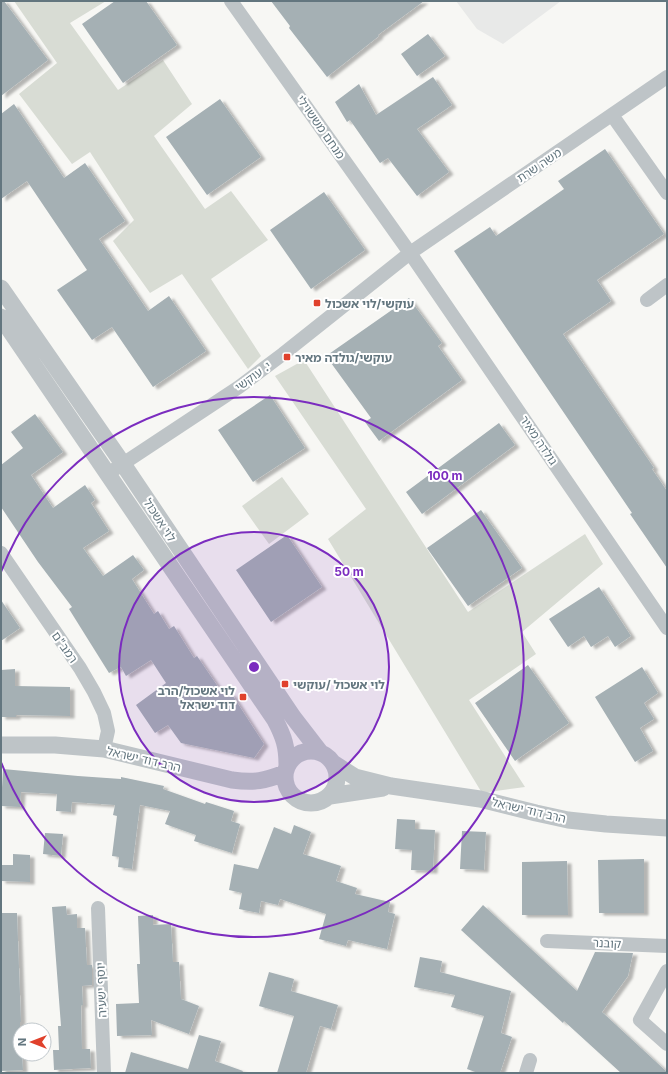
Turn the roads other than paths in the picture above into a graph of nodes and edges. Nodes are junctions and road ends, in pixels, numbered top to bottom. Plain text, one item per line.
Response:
1 (231, 1) edge
2 (667, 77) edge
3 (612, 115) junction
4 (667, 194) edge
5 (410, 252) junction
6 (667, 286) edge
7 (1, 288) edge
8 (647, 300) dead end
9 (1, 317) edge
10 (123, 464) junction
11 (108, 474) junction
12 (1, 553) edge
13 (667, 628) edge
14 (1, 745) edge
15 (104, 749) junction
16 (320, 752) junction
17 (334, 763) junction
18 (286, 769) junction
19 (391, 786) junction
20 (330, 796) junction
21 (667, 828) edge
22 (98, 908) dead end
23 (547, 941) dead end
24 (667, 946) edge
25 (667, 971) edge
26 (667, 1044) edge
27 (104, 1073) edge

1 - 5 street, מנחם מששוילי
2 - 3 street, משה שרת
3 - 4 street
3 - 5 street, משה שרת
5 - 10 street, י. עוקשי
5 - 13 street, גולדה מאיר
6 - 8 street
7 - 10 street, לוי אשכול
9 - 11 street, לוי אשכול
10 - 11 street, י. עוקשי
10 - 16 street, לוי אשכול
11 - 18 street, לוי אשכול
12 - 15 street, רמב"ם
14 - 15 street, הרב דוד ישראל
15 - 18 street, הרב דוד ישראל
16 - 17 street
16 - 18 street
17 - 19 street, הרב דוד ישראל
17 - 20 street
18 - 20 street
19 - 20 street, הרב דוד ישראל
19 - 21 street, הרב דוד ישראל
22 - 27 street, יוסף ישעיה
23 - 24 street, קובנר
25 - 26 street

